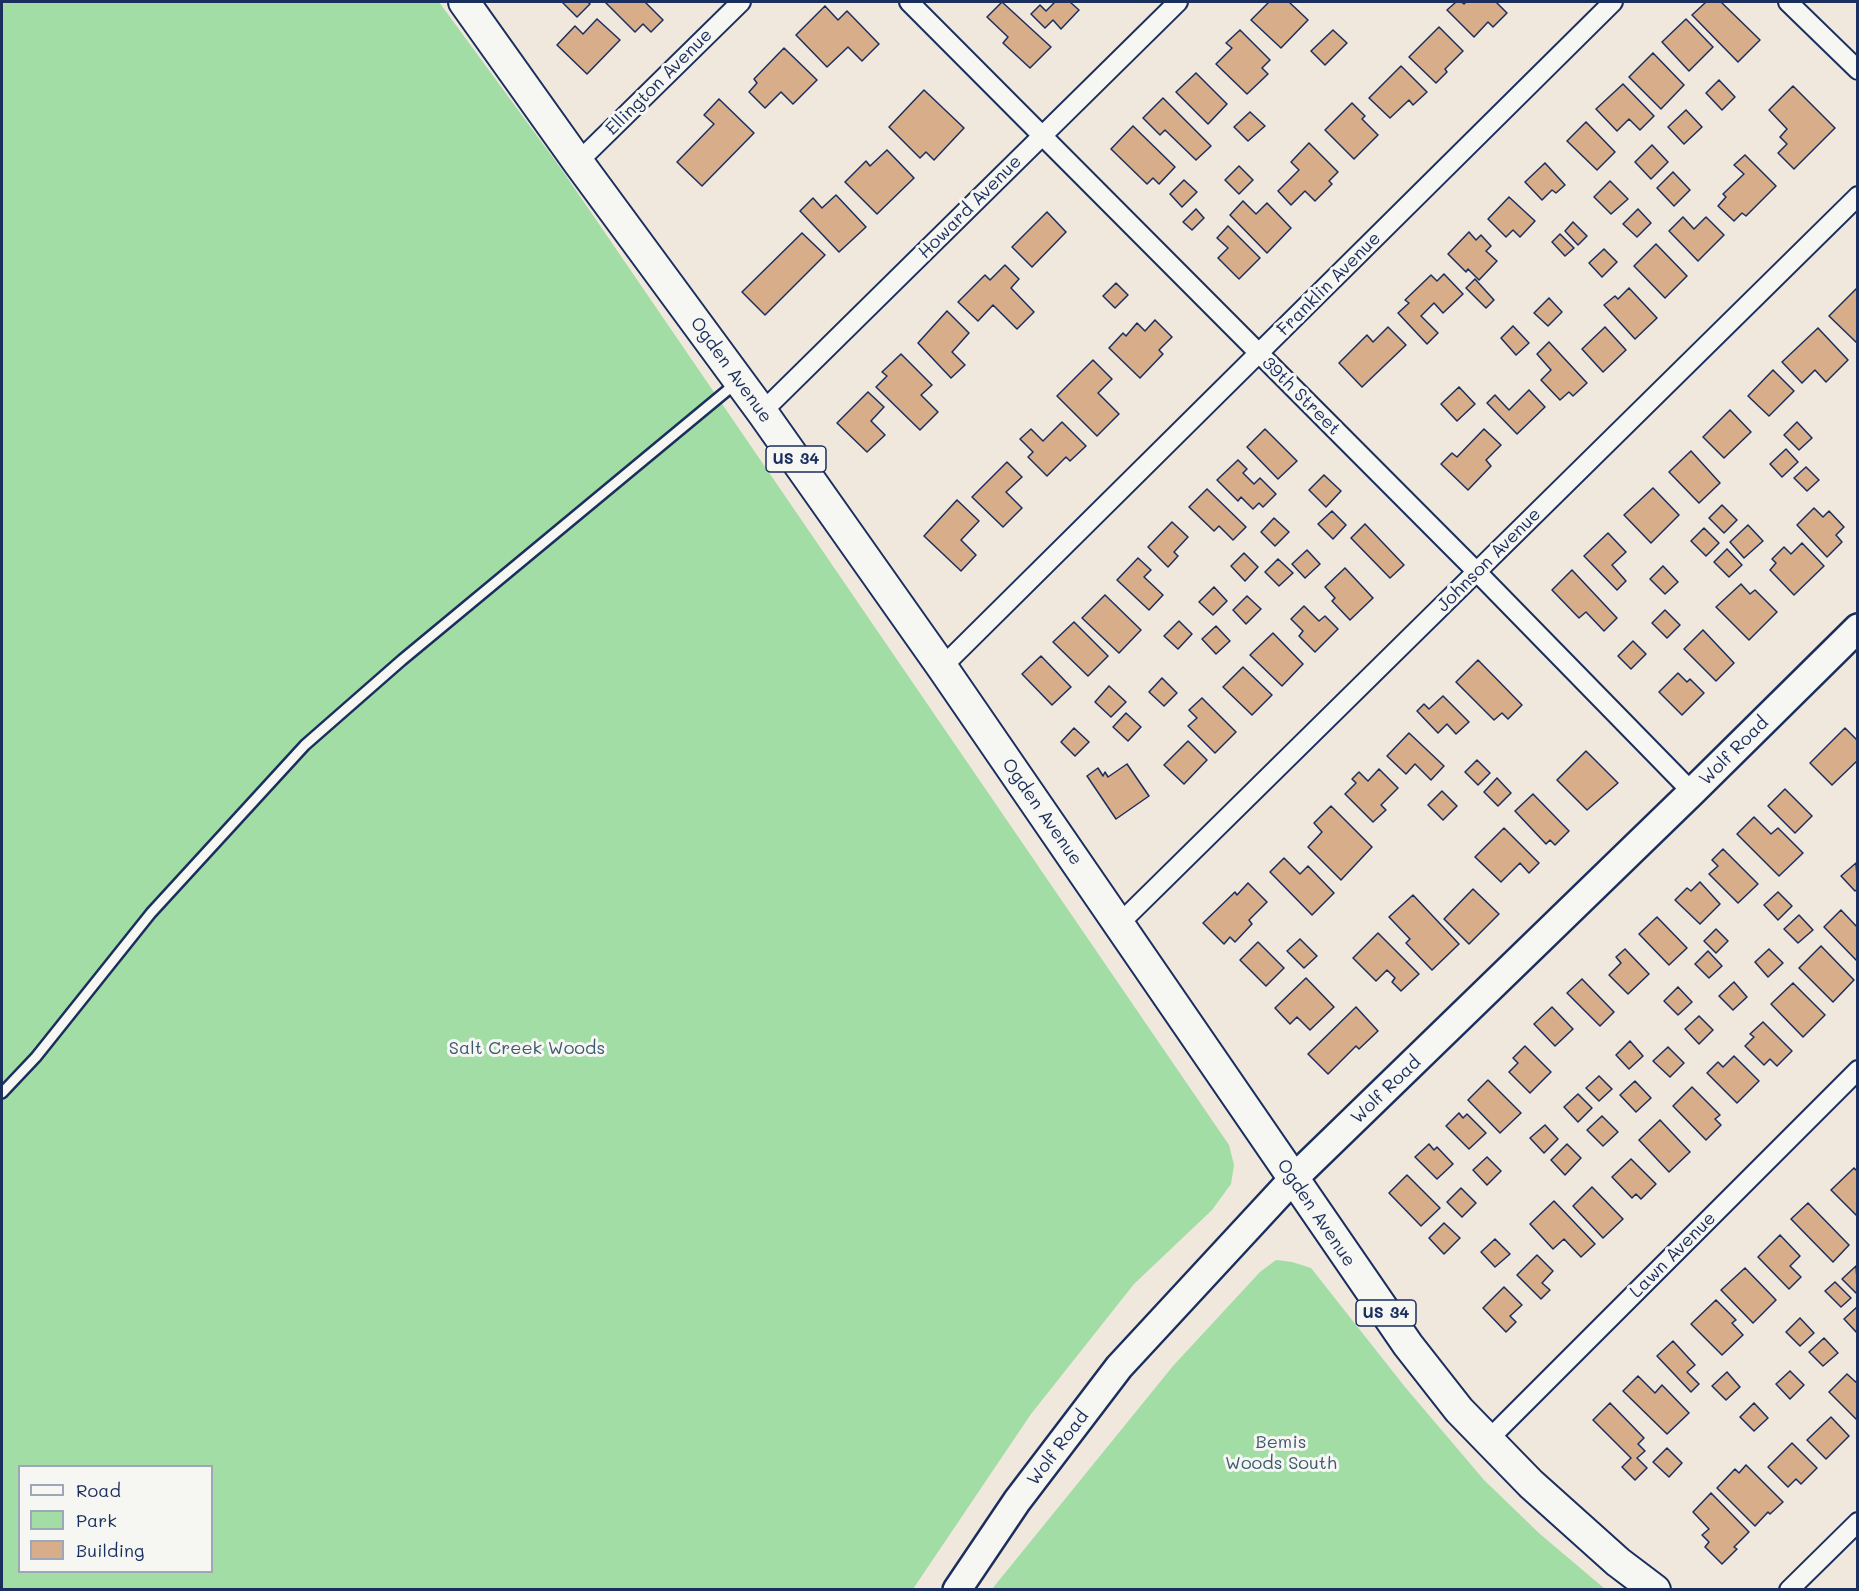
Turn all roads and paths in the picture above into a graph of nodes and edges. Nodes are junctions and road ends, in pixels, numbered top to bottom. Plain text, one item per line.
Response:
1 (464, 2) edge
2 (741, 2) edge
3 (909, 2) edge
4 (1178, 2) edge
5 (1613, 2) edge
6 (1788, 2) edge
7 (1857, 70) edge
8 (1043, 135) junction
9 (578, 162) junction
10 (1857, 196) edge
11 (1259, 354) junction
12 (739, 380) junction
13 (762, 412) junction
14 (1477, 572) junction
15 (1857, 628) edge
16 (942, 667) junction
17 (1692, 792) junction
18 (1119, 924) junction
19 (1857, 1070) edge
20 (2, 1093) edge
21 (1293, 1179) junction
22 (1488, 1440) junction
23 (1857, 1522) edge
24 (957, 1590) edge
25 (1655, 1590) edge
26 (1789, 1590) edge

1 - 9 main road, Ogden Avenue / US 34
2 - 9 street, Ellington Avenue
3 - 8 street, 39th Street
4 - 8 street, Howard Avenue
5 - 11 street, Franklin Avenue
6 - 7 street
8 - 11 street, 39th Street
8 - 13 street, Howard Avenue
9 - 12 main road, Ogden Avenue / US 34
10 - 14 street, Johnson Avenue
11 - 14 street, 39th Street
11 - 16 street, Franklin Avenue
12 - 13 main road, Ogden Avenue / US 34
12 - 20 lane
13 - 16 main road, Ogden Avenue / US 34
14 - 17 street, 39th Street
14 - 18 street, Johnson Avenue
15 - 17 main road, Wolf Road
16 - 18 main road, Ogden Avenue / US 34
17 - 21 main road, Wolf Road
18 - 21 main road, Ogden Avenue / US 34
19 - 22 street, Lawn Avenue
21 - 22 main road, Ogden Avenue / US 34
21 - 24 main road, Wolf Road
22 - 25 main road, Ogden Avenue / US 34
23 - 26 street

